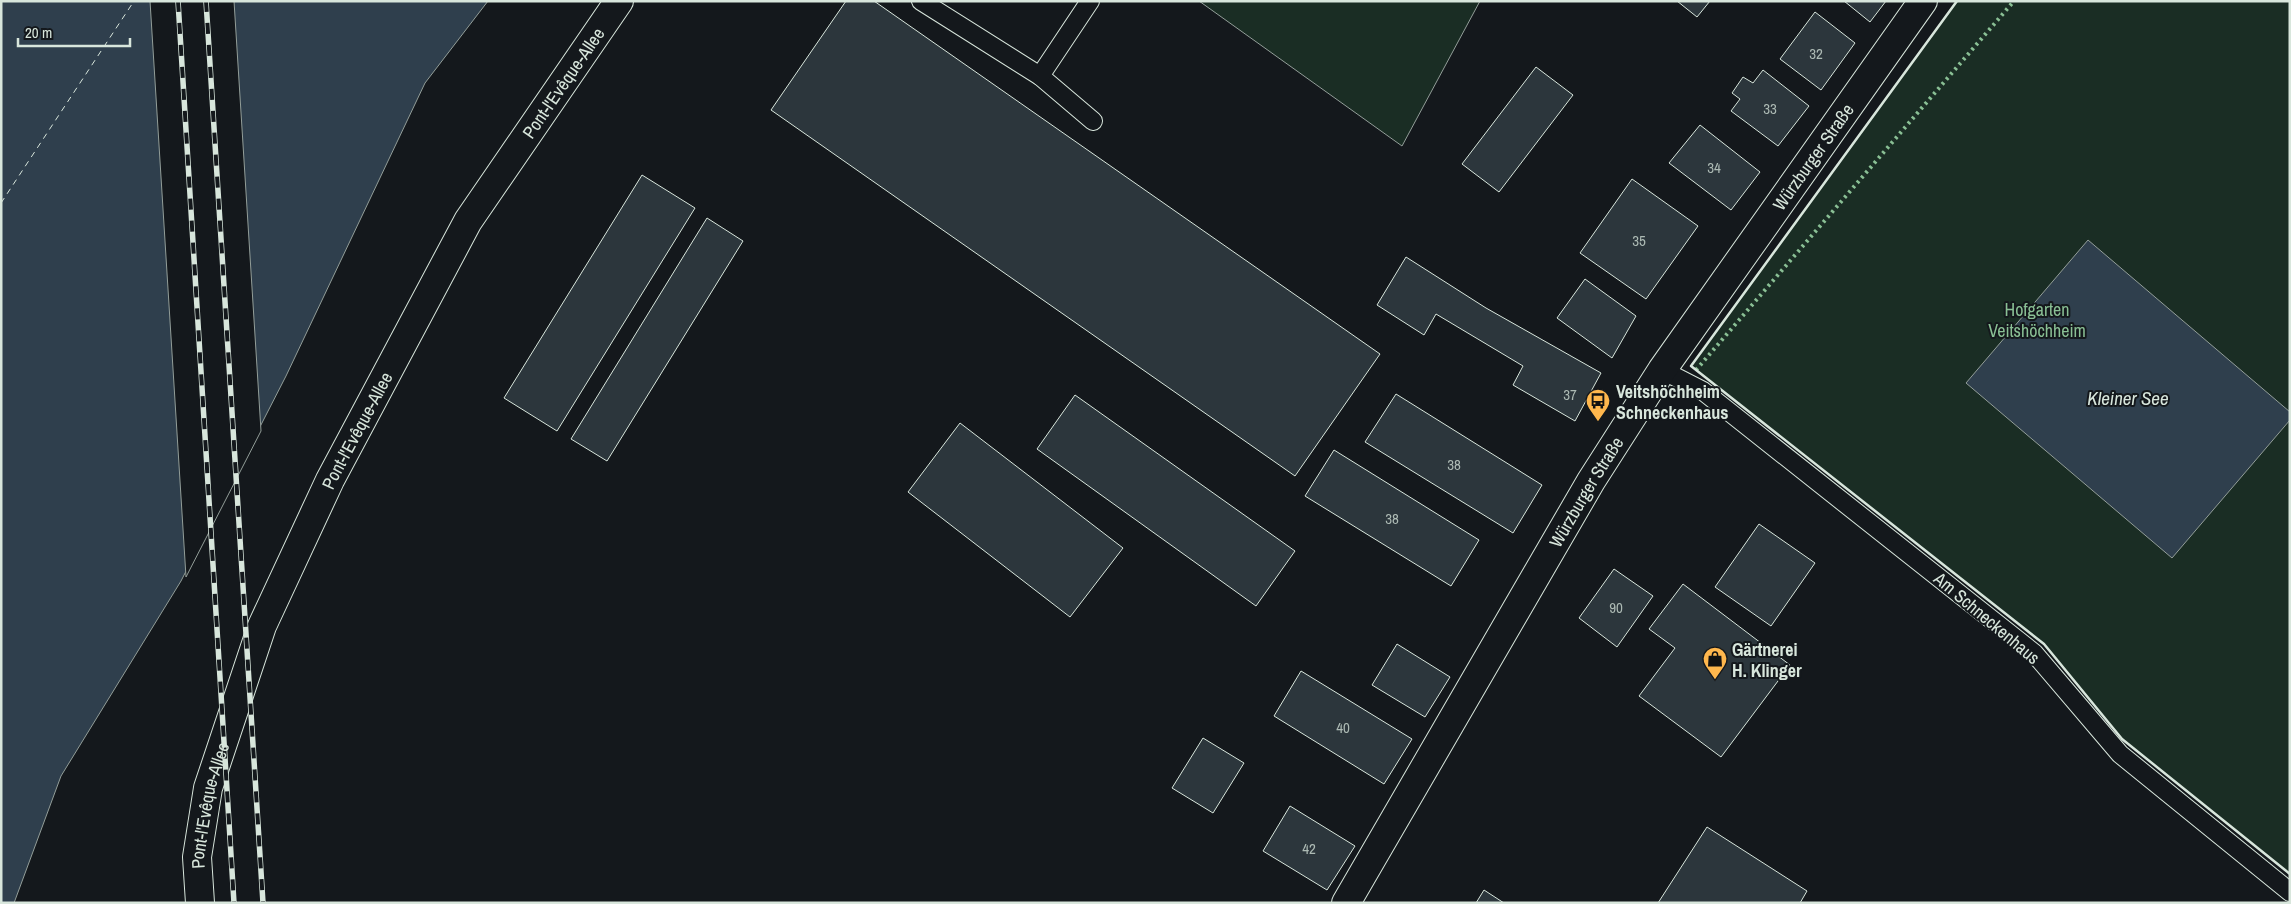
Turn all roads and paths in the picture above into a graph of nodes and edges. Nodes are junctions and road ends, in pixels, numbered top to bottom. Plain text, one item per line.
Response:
1 (619, 1) edge
2 (921, 1) edge
3 (1090, 1) edge
4 (1923, 1) edge
5 (1040, 76) junction
6 (1093, 121) dead end
7 (1662, 370) junction
8 (2290, 892) edge
9 (200, 903) edge
10 (1346, 903) edge

1 - 9 street, Pont-l'Evêque-Allee
2 - 5 lane
3 - 5 lane
4 - 7 street, Würzburger Straße
5 - 6 lane
7 - 8 lane, Am Schneckenhaus
7 - 10 street, Würzburger Straße

